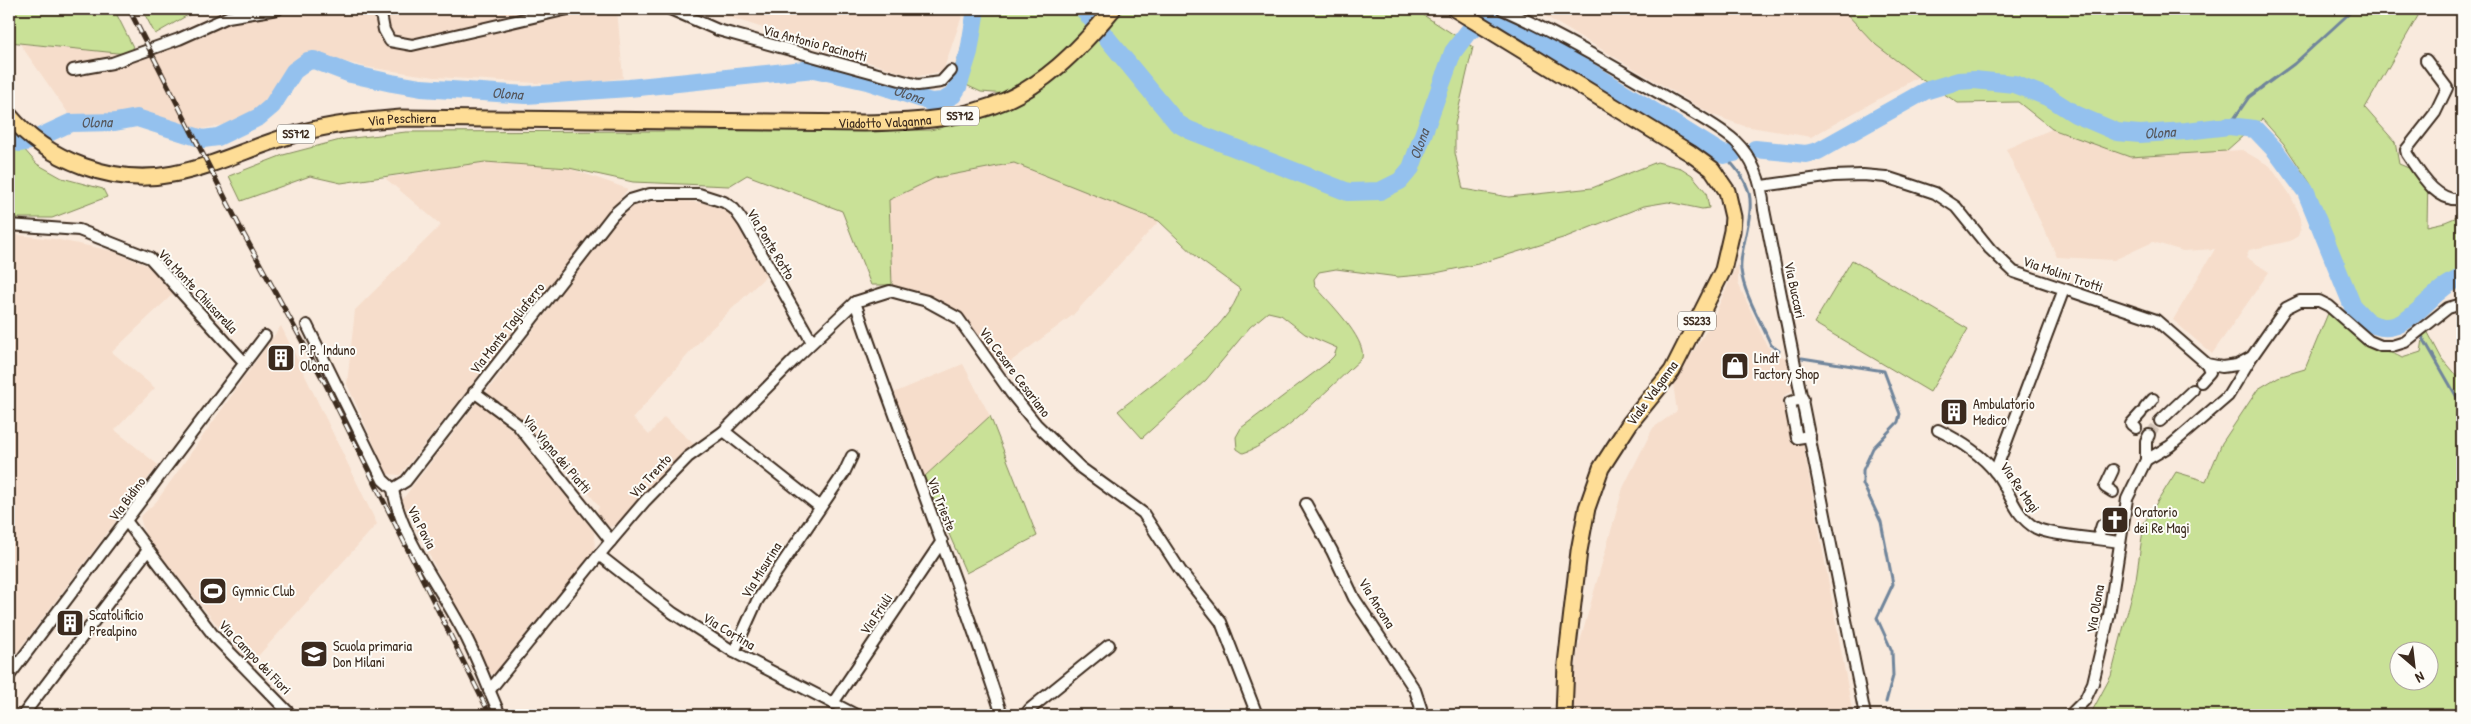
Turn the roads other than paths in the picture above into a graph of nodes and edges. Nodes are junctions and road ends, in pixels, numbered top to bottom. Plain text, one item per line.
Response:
1 (278, 9) edge
2 (380, 9) edge
3 (568, 9) edge
4 (670, 9) edge
5 (1113, 9) edge
6 (1455, 9) edge
7 (1502, 9) edge
8 (2426, 60) dead end
9 (73, 70) dead end
10 (951, 71) dead end
11 (9, 115) edge
12 (769, 122) joint
13 (1762, 186) junction
14 (650, 194) joint
15 (2462, 199) edge
16 (9, 226) edge
17 (2064, 289) junction
18 (855, 302) junction
19 (2462, 304) edge
20 (307, 325) dead end
21 (265, 336) dead end
22 (812, 342) junction
23 (2251, 358) junction
24 (245, 362) junction
25 (2207, 364) junction
26 (2201, 382) dead end
27 (2193, 390) dead end
28 (474, 392) junction
29 (2153, 399) dead end
30 (2160, 421) tunnel mouth
31 (2131, 427) dead end
32 (1938, 430) dead end
33 (724, 431) junction
34 (2147, 436) tunnel mouth
35 (852, 456) dead end
36 (2146, 460) junction
37 (2113, 470) dead end
38 (1995, 472) junction
39 (393, 489) junction
40 (2121, 495) junction
41 (1306, 504) dead end
42 (820, 507) junction
43 (127, 522) junction
44 (2102, 525) dead end
45 (2098, 538) junction
46 (611, 541) junction
47 (942, 541) junction
48 (2119, 542) junction
49 (148, 550) junction
50 (599, 555) junction
51 (1109, 645) dead end
52 (731, 650) junction
53 (9, 676) edge
54 (489, 691) junction
55 (833, 703) junction
56 (23, 715) edge
57 (291, 715) edge
58 (500, 715) edge
59 (856, 715) edge
60 (1002, 715) edge
61 (1025, 715) edge
62 (1257, 715) edge
63 (1418, 715) edge
64 (1564, 715) edge
65 (1865, 715) edge
66 (2070, 715) edge

1 - 9 street
2 - 3 street
4 - 10 street, Via Antonio Pacinotti
5 - 12 main road, Viadotto Valganna / SS712
6 - 64 main road, Viale Valganna / SS233
7 - 13 street, Via Buccari
8 - 15 street
11 - 12 main road, Via Peschiera / SS712
13 - 17 street, Via Molini Trotti
13 - 65 street, Via Buccari
14 - 22 street, Via Ponte Rotto
14 - 28 street, Via Monte Tagliaferro
16 - 24 street, Via Monte Chiusarella
17 - 25 street, Via Molini Trotti
17 - 38 street
18 - 22 street, Via Trento
18 - 47 street, Via Trieste
18 - 62 street, Via Cesare Cesariano
19 - 23 street
20 - 39 street, Via Pavia
21 - 24 street, Via Bidino
22 - 33 street, Via Trento
23 - 25 street
23 - 36 street
24 - 43 street, Via Bidino
25 - 26 street
27 - 30 street
28 - 39 street, Via Monte Tagliaferro
28 - 46 street, Via Vigna dei Piatti
29 - 31 street
32 - 38 street, Via Re Magi
33 - 42 street
33 - 46 street, Via Trento
34 - 36 street
35 - 42 street, Via Misurina
36 - 40 street, Via Olona
37 - 40 street, Via Olona
38 - 45 street, Via Re Magi
39 - 54 street, Via Pavia
40 - 48 street, Via Olona
41 - 63 street, Via Ancona
42 - 52 street, Via Misurina
43 - 49 street, Via Campo dei Fiori
43 - 53 street, Via Bidino
44 - 45 street
45 - 48 street, Via Re Magi
46 - 50 street, Via Trento
47 - 55 street, Via Friuli
47 - 60 street, Via Trieste
48 - 66 street, Via Olona
49 - 56 street
49 - 57 street, Via Campo dei Fiori
50 - 52 street, Via Cortina
50 - 54 street, Via Trento
51 - 61 street
52 - 55 street, Via Cortina
54 - 58 street, Via Pavia
55 - 59 street, Via Cortina

